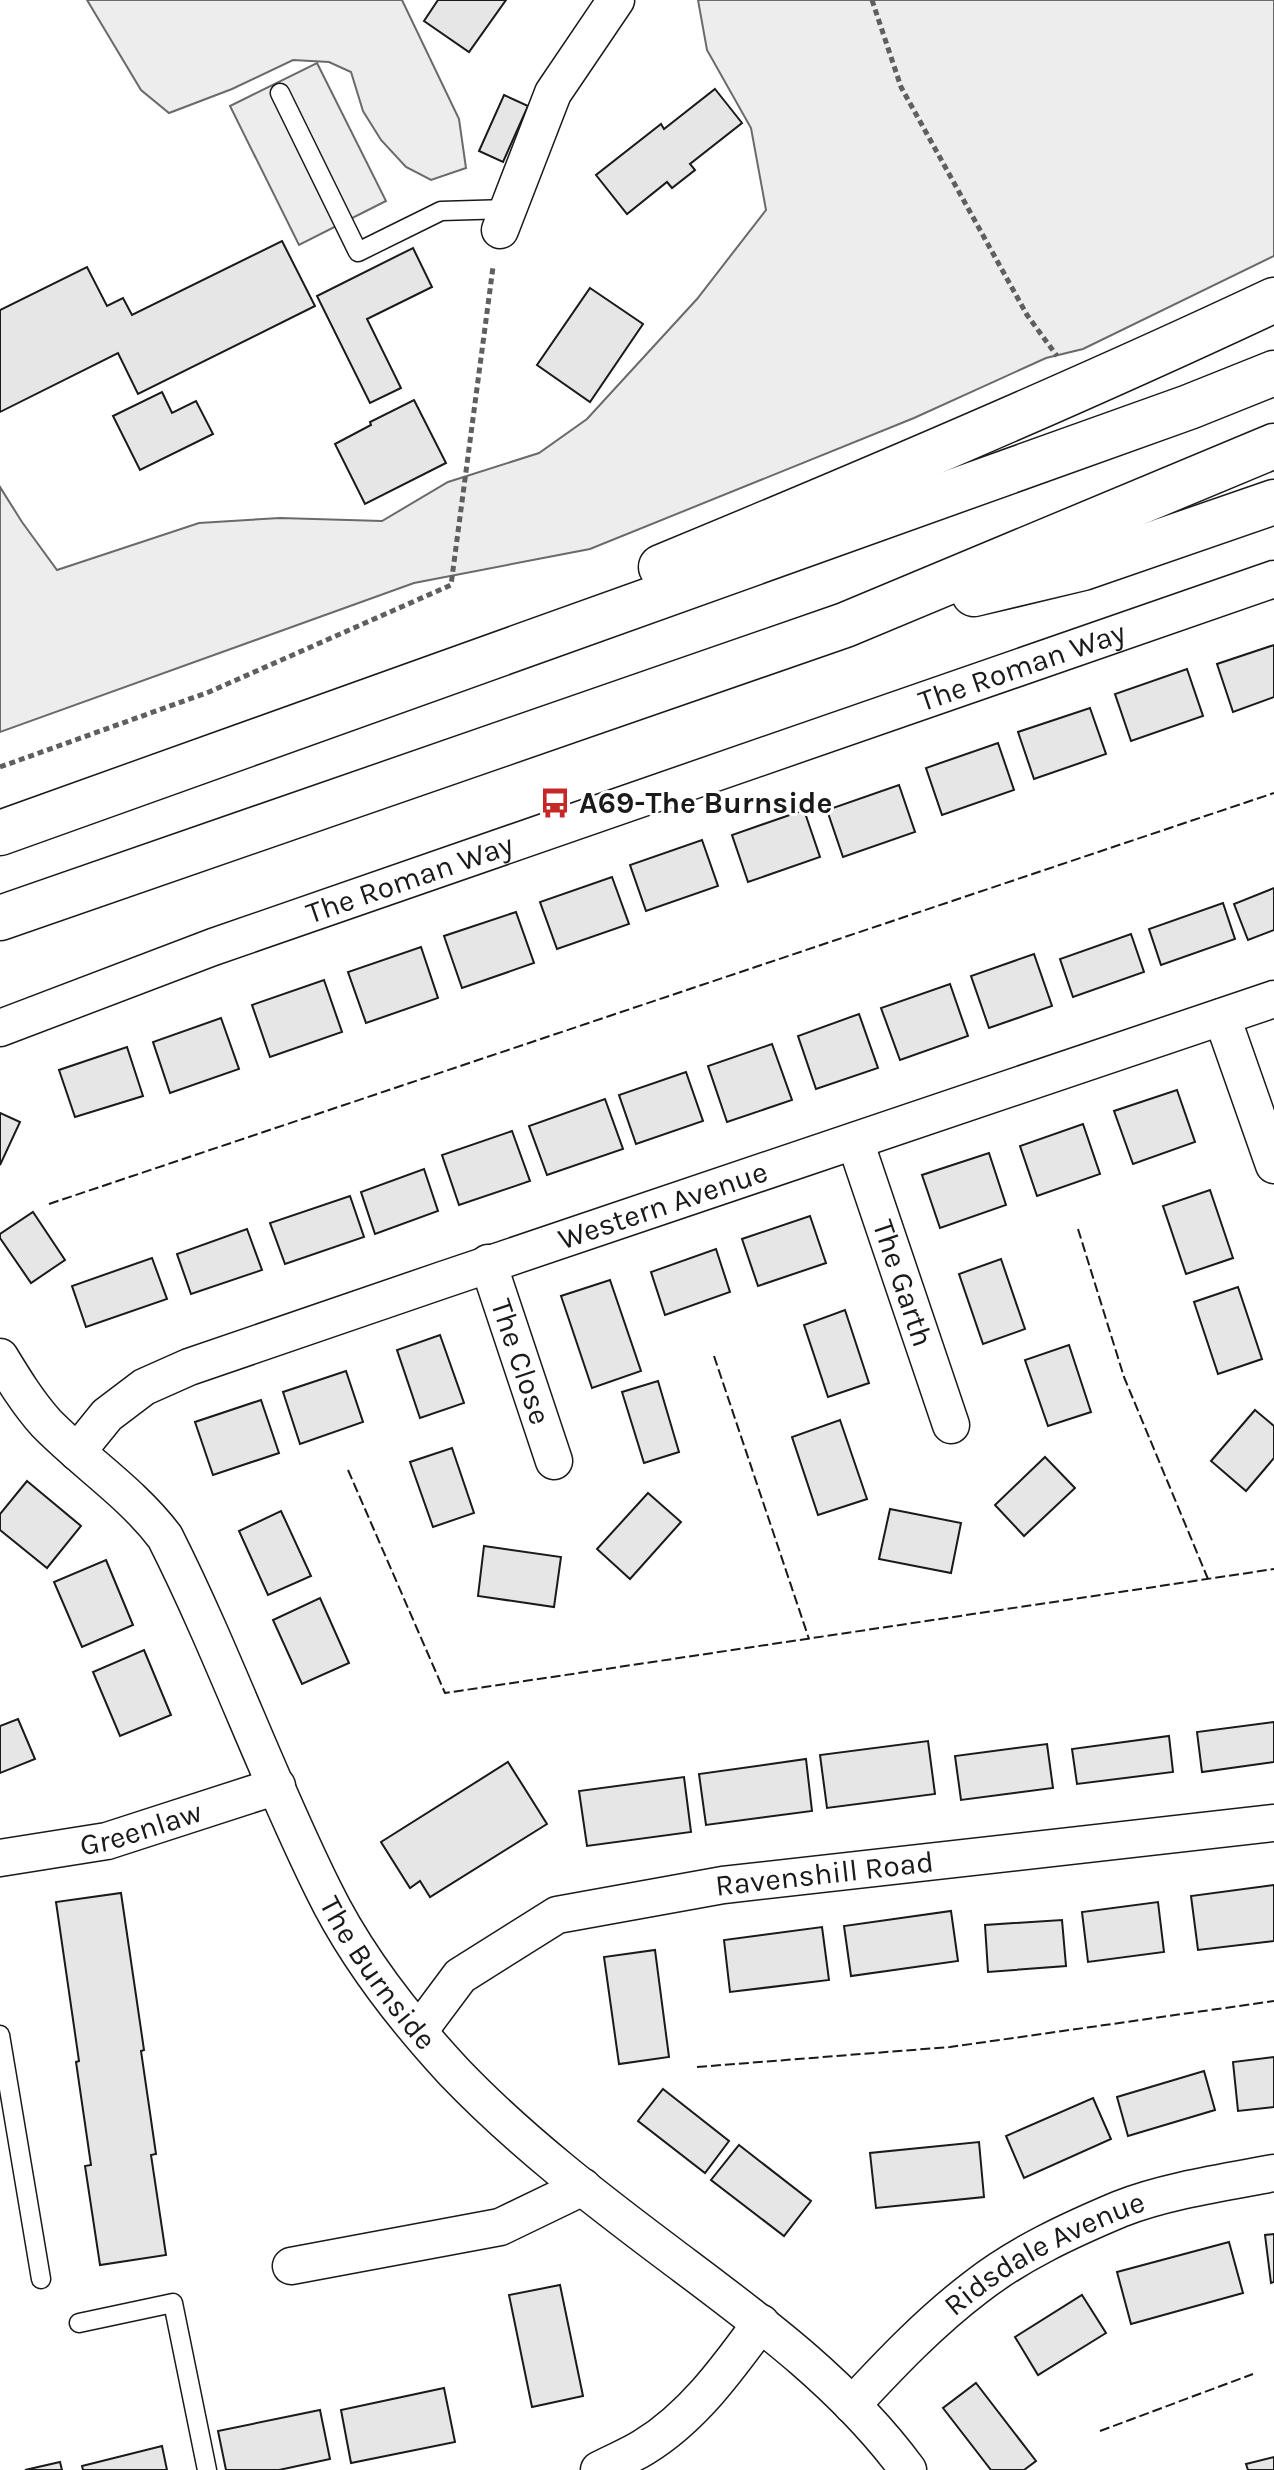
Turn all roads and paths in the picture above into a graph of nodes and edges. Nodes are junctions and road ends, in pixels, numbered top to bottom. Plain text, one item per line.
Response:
1 (616, 0) edge
2 (872, 0) edge
3 (280, 93) dead end
4 (504, 220) junction
5 (1274, 300) edge
6 (1060, 360) dead end
7 (1274, 373) edge
8 (1274, 446) edge
9 (1274, 502) edge
10 (1274, 579) edge
11 (845, 625) junction
12 (0, 767) edge
13 (112, 794) junction
14 (0, 833) edge
15 (0, 918) edge
16 (1274, 999) edge
17 (1222, 1017) junction
18 (0, 1028) edge
19 (855, 1141) junction
20 (1274, 1165) edge
21 (488, 1263) junction
22 (0, 1357) edge
23 (951, 1425) dead end
24 (77, 1452) junction
25 (554, 1461) dead end
26 (277, 1786) junction
27 (1274, 1823) edge
28 (0, 1858) edge
29 (419, 2031) junction
30 (0, 2035) edge
31 (1274, 2173) edge
32 (583, 2187) junction
33 (291, 2266) dead end
34 (41, 2279) dead end
35 (79, 2323) dead end
36 (761, 2323) junction
37 (852, 2405) junction
38 (207, 2470) edge
39 (599, 2470) edge
40 (908, 2470) edge

1 - 4 street
2 - 6 path
3 - 4 lane
4 - 12 path
5 - 13 highway
7 - 13 highway
8 - 11 highway
9 - 11 highway
10 - 18 street, The Roman Way
11 - 15 highway
13 - 14 highway
16 - 17 street, Western Avenue
17 - 19 street, Western Avenue
17 - 20 street
19 - 21 street, Western Avenue
19 - 23 street, The Garth
21 - 24 street, Western Avenue
21 - 25 street, The Close
22 - 24 street, The Burnside
24 - 26 street, The Burnside
26 - 28 street, Greenlaw
26 - 29 street, The Burnside
27 - 29 street, Ravenshill Road
29 - 32 street, The Burnside
30 - 34 lane
31 - 37 street, Ridsdale Avenue
32 - 33 street
32 - 36 street, The Burnside
35 - 38 lane
36 - 37 street, The Burnside
36 - 39 street
37 - 40 street, The Burnside

